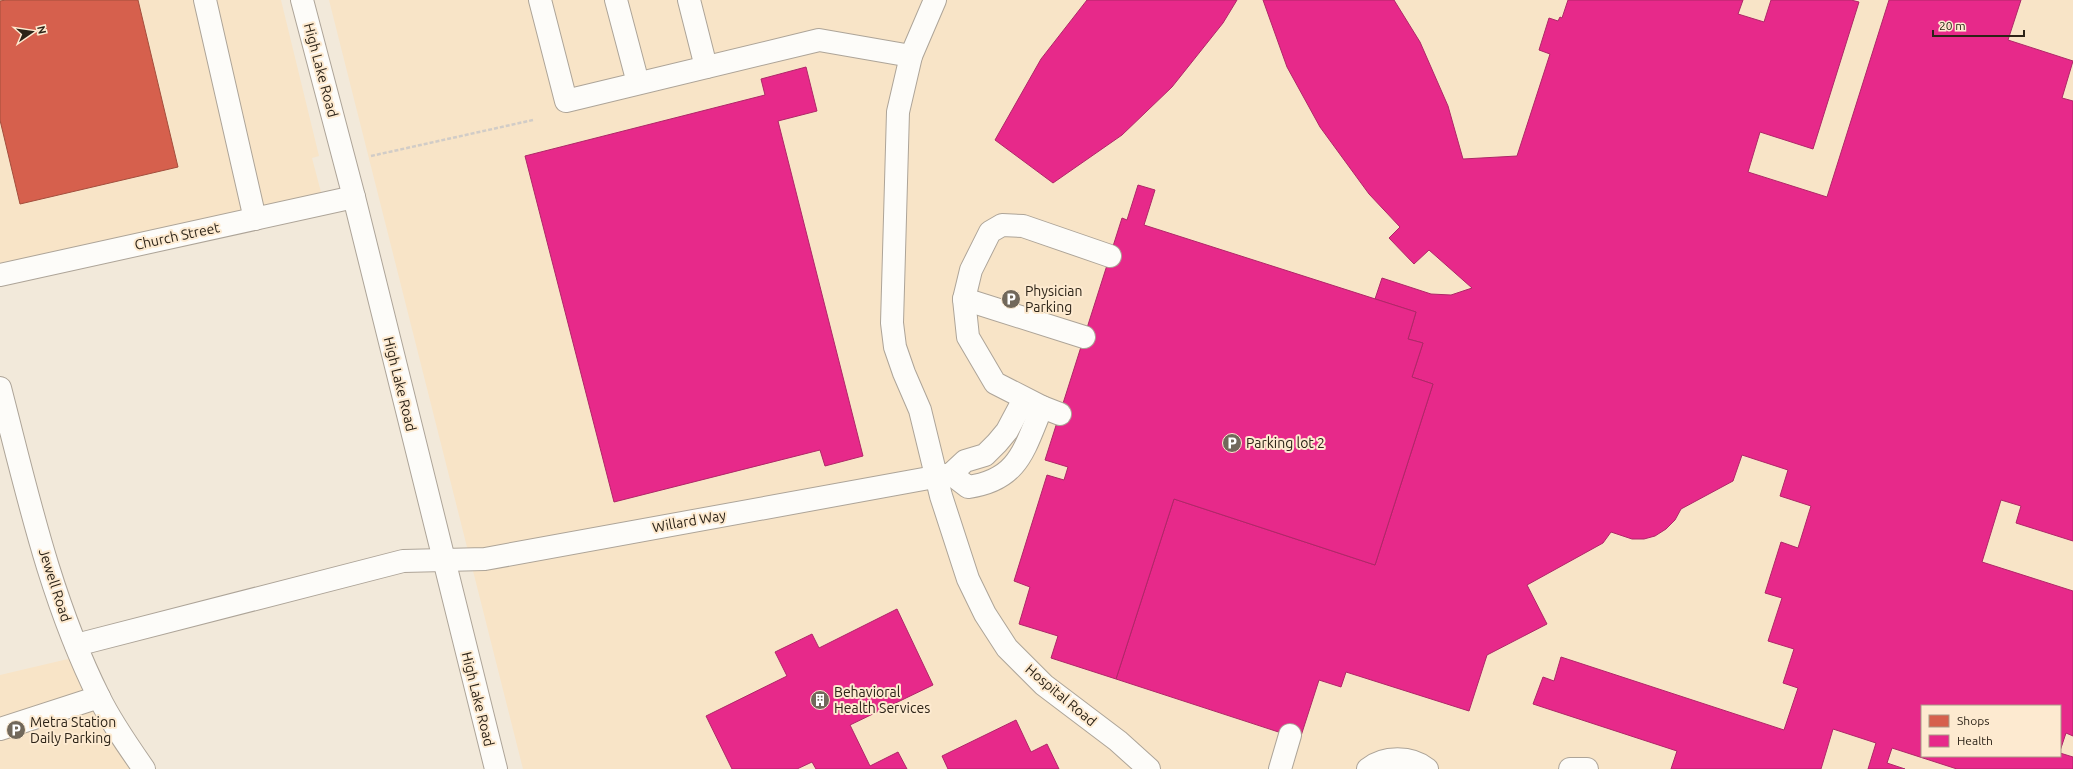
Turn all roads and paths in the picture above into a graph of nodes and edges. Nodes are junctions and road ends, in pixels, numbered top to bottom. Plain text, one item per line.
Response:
1 (205, 0) edge
2 (302, 0) edge
3 (540, 0) edge
4 (616, 0) edge
5 (689, 0) edge
6 (935, 0) edge
7 (911, 56) junction
8 (706, 67) junction
9 (638, 83) junction
10 (533, 120) dead end
11 (372, 156) dead end
12 (354, 197) junction
13 (254, 219) junction
14 (1110, 256) dead end
15 (0, 275) edge
16 (964, 299) junction
17 (1084, 337) dead end
18 (0, 388) edge
19 (1042, 407) junction
20 (943, 475) junction
21 (443, 562) junction
22 (76, 645) junction
23 (99, 697) junction
24 (0, 729) edge
25 (1290, 735) dead end
26 (144, 769) edge
27 (496, 769) edge
28 (1149, 769) edge
29 (1280, 769) edge
30 (1368, 769) edge
31 (1427, 769) edge
32 (1570, 769) edge
33 (1587, 769) edge

1 - 13 street
2 - 12 street, High Lake Road
3 - 9 street
4 - 9 street
5 - 8 street
6 - 7 street, Hospital Road
7 - 8 street
7 - 20 street, Hospital Road
8 - 9 street
10 - 11 path
12 - 13 street, Church Street
12 - 21 street, High Lake Road
13 - 15 street, Church Street
14 - 16 street
16 - 17 street
16 - 19 street
18 - 22 street, Jewell Road
19 - 20 street
19 - 20 street
20 - 21 street, Willard Way
20 - 28 street, Hospital Road
21 - 22 street, Willard Way
21 - 27 street, High Lake Road
22 - 23 street, Jewell Road
23 - 24 street
23 - 26 street, Jewell Road
25 - 29 street
30 - 31 street
32 - 33 street

